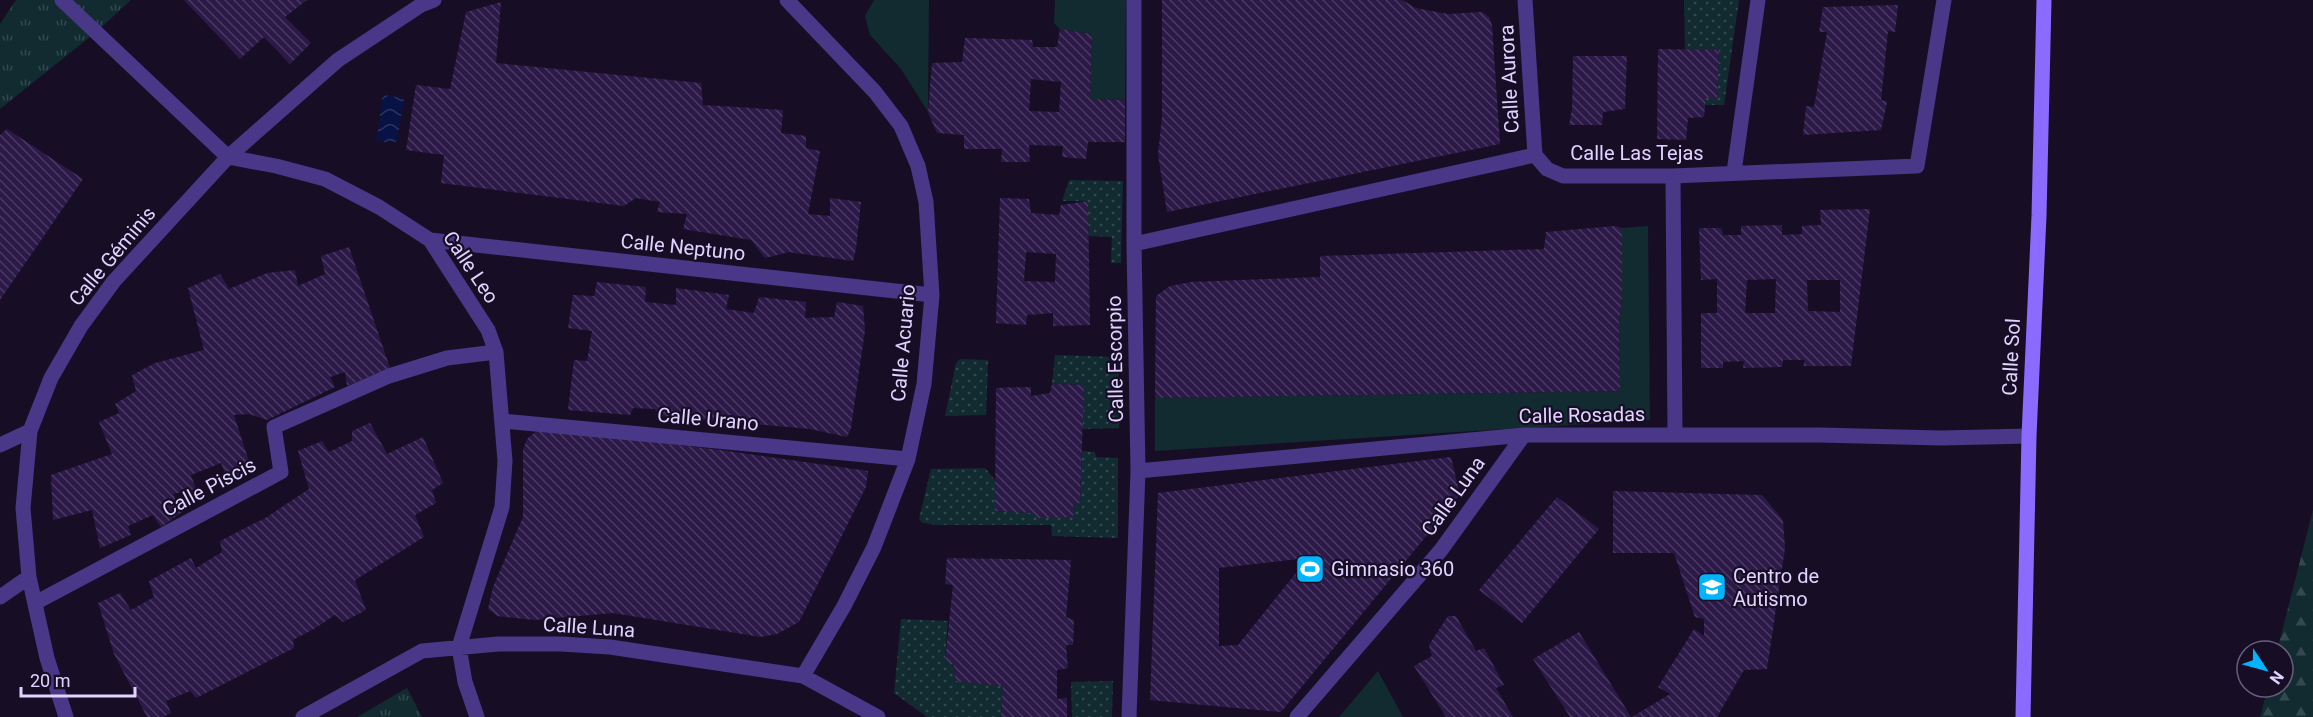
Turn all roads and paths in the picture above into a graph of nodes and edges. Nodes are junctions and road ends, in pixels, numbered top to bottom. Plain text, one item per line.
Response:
1 (62, 0) edge
2 (434, 0) edge
3 (787, 0) edge
4 (1134, 0) edge
5 (1525, 0) edge
6 (1758, 0) edge
7 (1944, 0) edge
8 (2043, 0) edge
9 (1535, 155) junction
10 (228, 158) junction
11 (1734, 172) junction
12 (1673, 176) junction
13 (430, 240) junction
14 (1134, 244) junction
15 (932, 295) junction
16 (496, 352) junction
17 (503, 421) junction
18 (30, 431) junction
19 (1524, 435) junction
20 (1676, 435) junction
21 (2029, 436) junction
22 (0, 445) edge
23 (908, 459) junction
24 (1138, 471) junction
25 (29, 577) junction
26 (0, 597) edge
27 (36, 603) junction
28 (459, 647) junction
29 (803, 676) junction
30 (66, 717) edge
31 (303, 717) edge
32 (477, 717) edge
33 (878, 717) edge
34 (1130, 717) edge
35 (1297, 717) edge
36 (2023, 717) edge

1 - 10 street
2 - 10 street, Calle Géminis
3 - 15 street, Calle Acuario
4 - 14 street, Calle Escorpio
5 - 9 street, Calle Aurora
6 - 11 street
7 - 11 street, Calle Las Tejas
8 - 21 street, Calle Sol
9 - 12 street, Calle Las Tejas
9 - 14 street
10 - 13 street, Calle Leo
10 - 18 street, Calle Géminis
11 - 12 street, Calle Las Tejas
12 - 20 street
13 - 15 street, Calle Neptuno
13 - 16 street, Calle Leo
14 - 24 street, Calle Escorpio
15 - 23 street, Calle Acuario
16 - 17 street, Calle Leo
16 - 27 street, Calle Piscis
17 - 23 street, Calle Urano
17 - 28 street, Calle Leo
18 - 22 street
18 - 25 street, Calle Géminis
19 - 20 street, Calle Rosadas
19 - 24 street, Calle Rosadas
19 - 35 street, Calle Luna
20 - 21 street, Calle Rosadas
21 - 36 street, Calle Sol
23 - 29 street, Calle Acuario
24 - 34 street, Calle Escorpio
25 - 26 street
25 - 27 street, Calle Géminis
27 - 30 street, Calle Géminis
28 - 29 street, Calle Luna
28 - 31 street, Calle Luna
28 - 32 street, Calle Leo
29 - 33 street, Calle Luna

